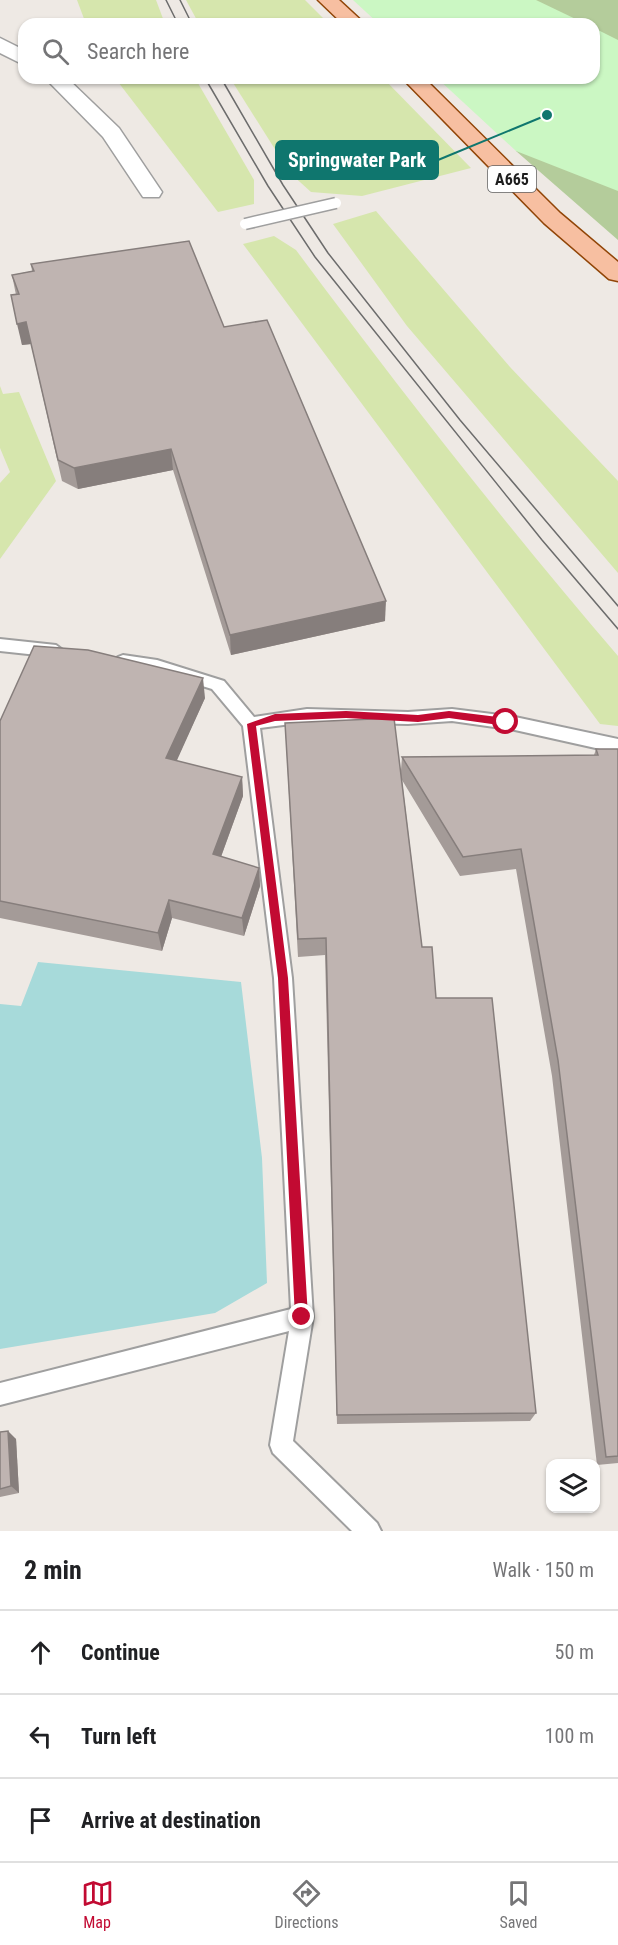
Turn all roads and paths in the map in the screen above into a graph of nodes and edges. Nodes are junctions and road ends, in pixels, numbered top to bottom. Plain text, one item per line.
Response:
1 (328, 0) edge
2 (348, 18) edge
3 (0, 44) edge
4 (18, 54) edge
5 (65, 84) edge
6 (418, 84) edge
7 (151, 192) dead end
8 (336, 203) dead end
9 (244, 225) dead end
10 (618, 274) edge
11 (0, 645) edge
12 (71, 653) edge
13 (104, 658) edge
14 (251, 724) junction
15 (618, 746) edge
16 (302, 1317) junction
17 (0, 1394) edge
18 (369, 1531) edge

1 - 2 main road
3 - 4 street
5 - 7 street
6 - 10 main road, A665
8 - 9 lane, bridge
11 - 12 lane
13 - 14 lane
14 - 15 lane
14 - 16 lane
16 - 17 lane
16 - 18 lane

